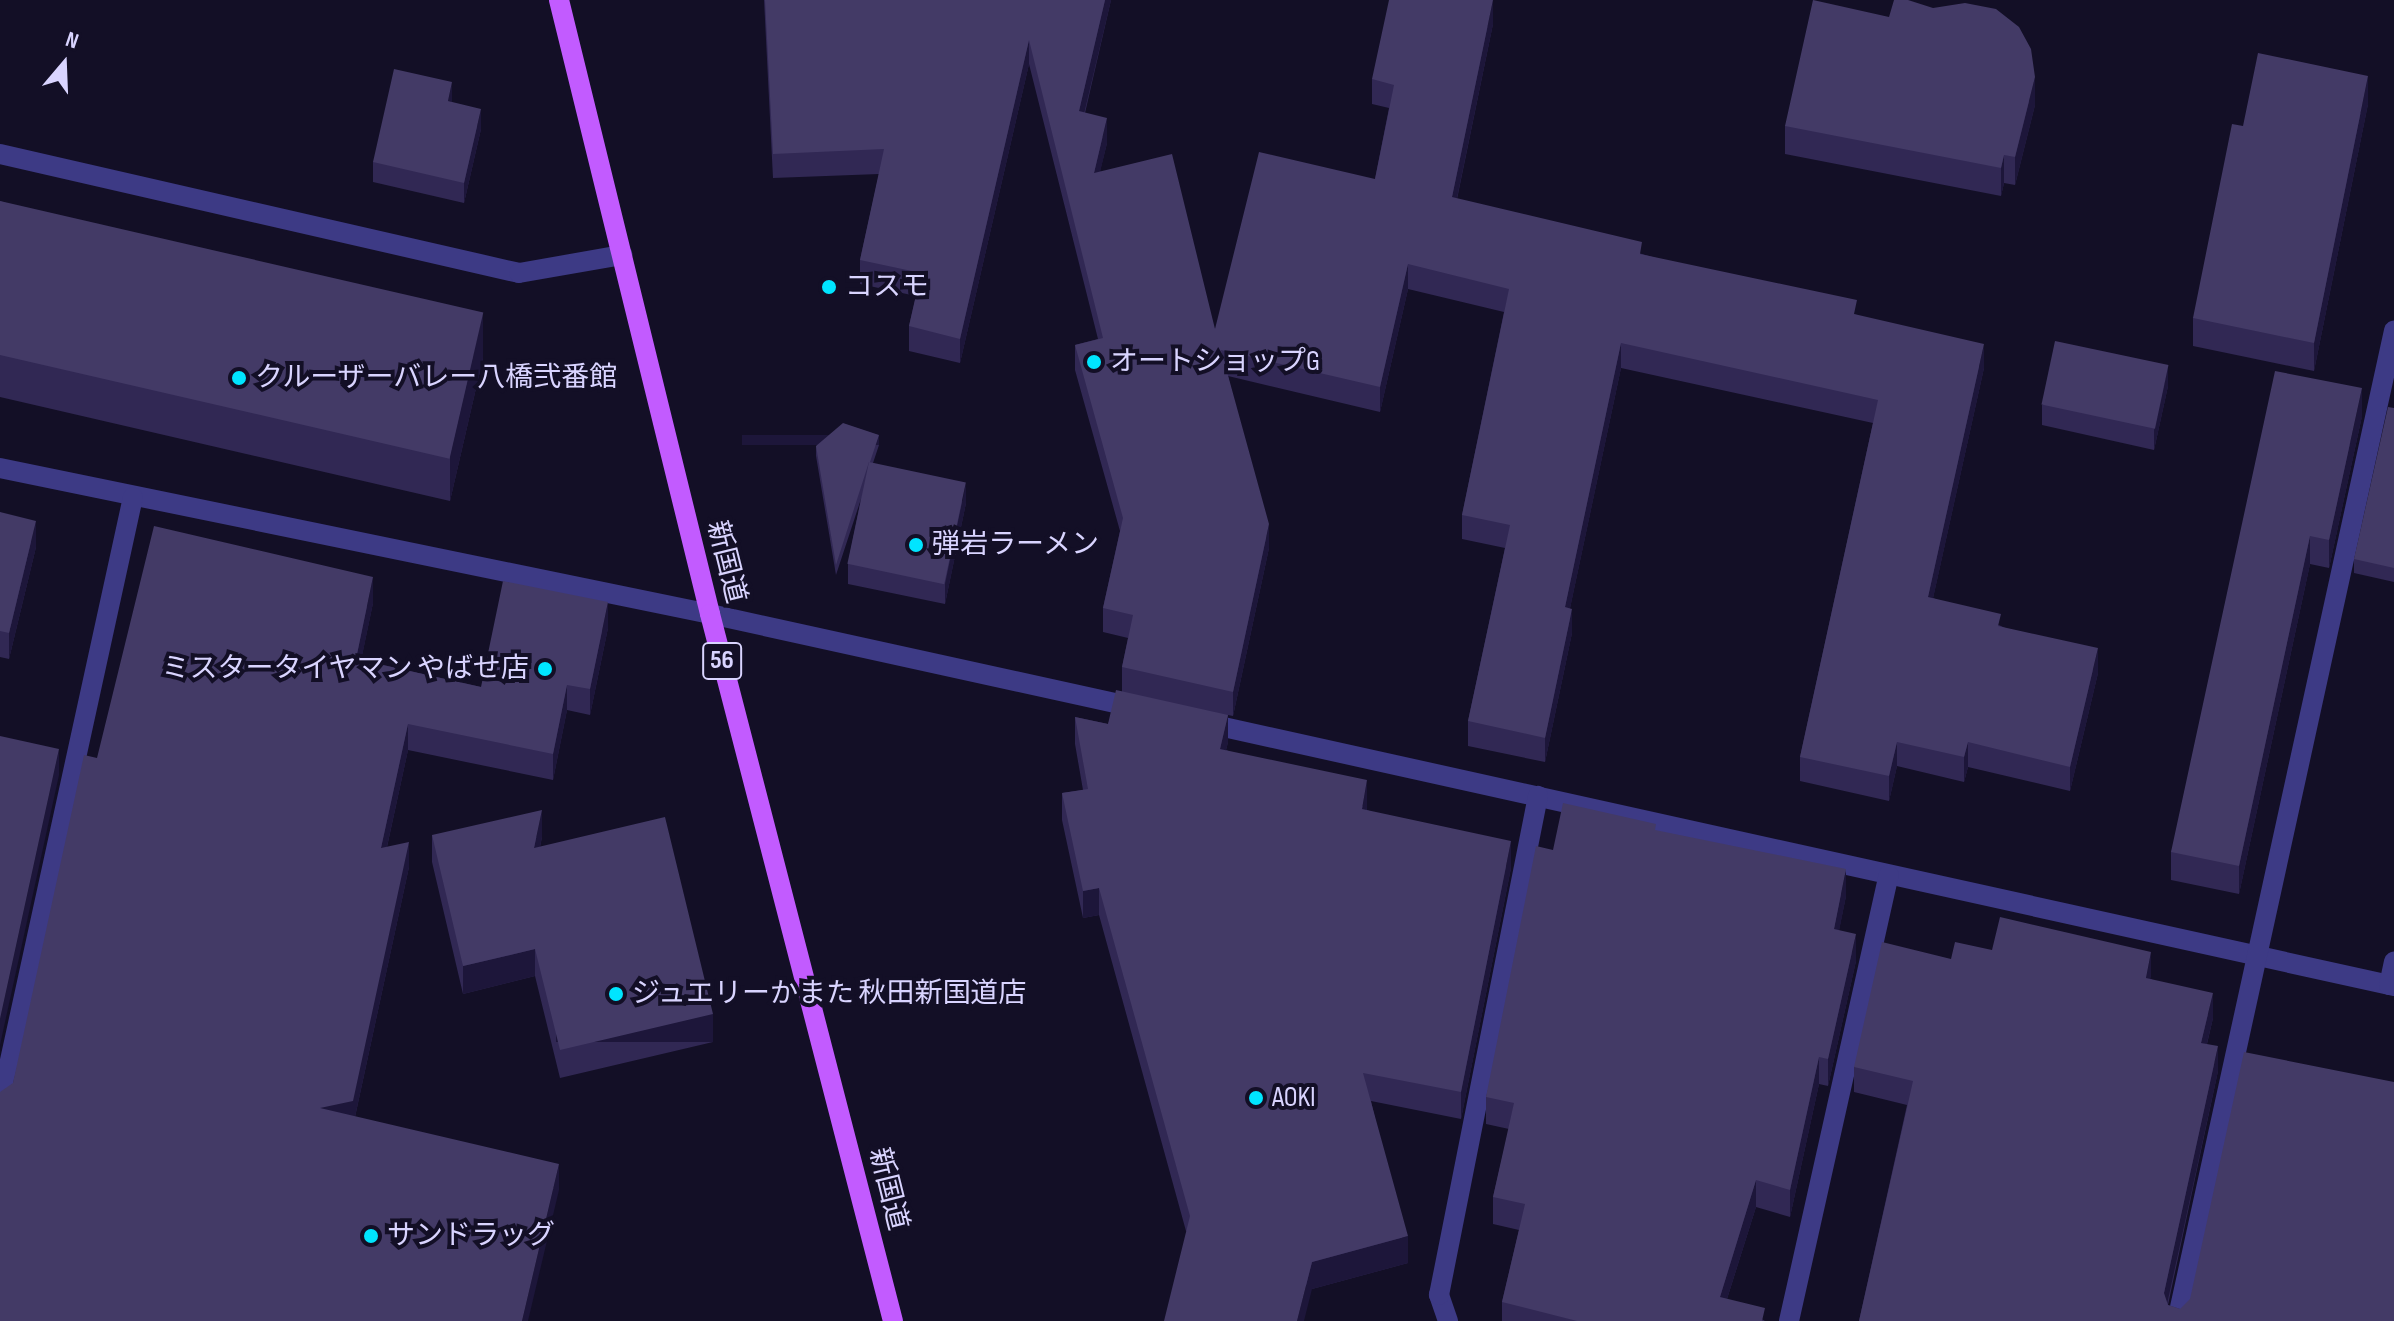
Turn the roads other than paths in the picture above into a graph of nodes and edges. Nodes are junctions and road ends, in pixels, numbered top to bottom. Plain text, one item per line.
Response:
1 (559, 0) edge
2 (0, 154) edge
3 (622, 255) junction
4 (2394, 331) edge
5 (0, 468) edge
6 (133, 497) junction
7 (710, 614) junction
8 (1538, 796) junction
9 (1889, 875) junction
10 (2258, 956) junction
11 (2394, 962) edge
12 (2391, 986) edge
13 (0, 1106) edge
14 (893, 1321) edge
15 (1448, 1321) edge
16 (1789, 1321) edge
17 (2177, 1321) edge

1 - 3 main road, 新国道 / 56
2 - 3 street
3 - 7 main road, 新国道 / 56
4 - 10 street
5 - 6 street
6 - 7 street
6 - 13 street
7 - 8 street
7 - 14 main road, 新国道 / 56
8 - 9 street
8 - 15 street
9 - 10 street
9 - 16 street
10 - 12 street
10 - 17 street
11 - 12 street

